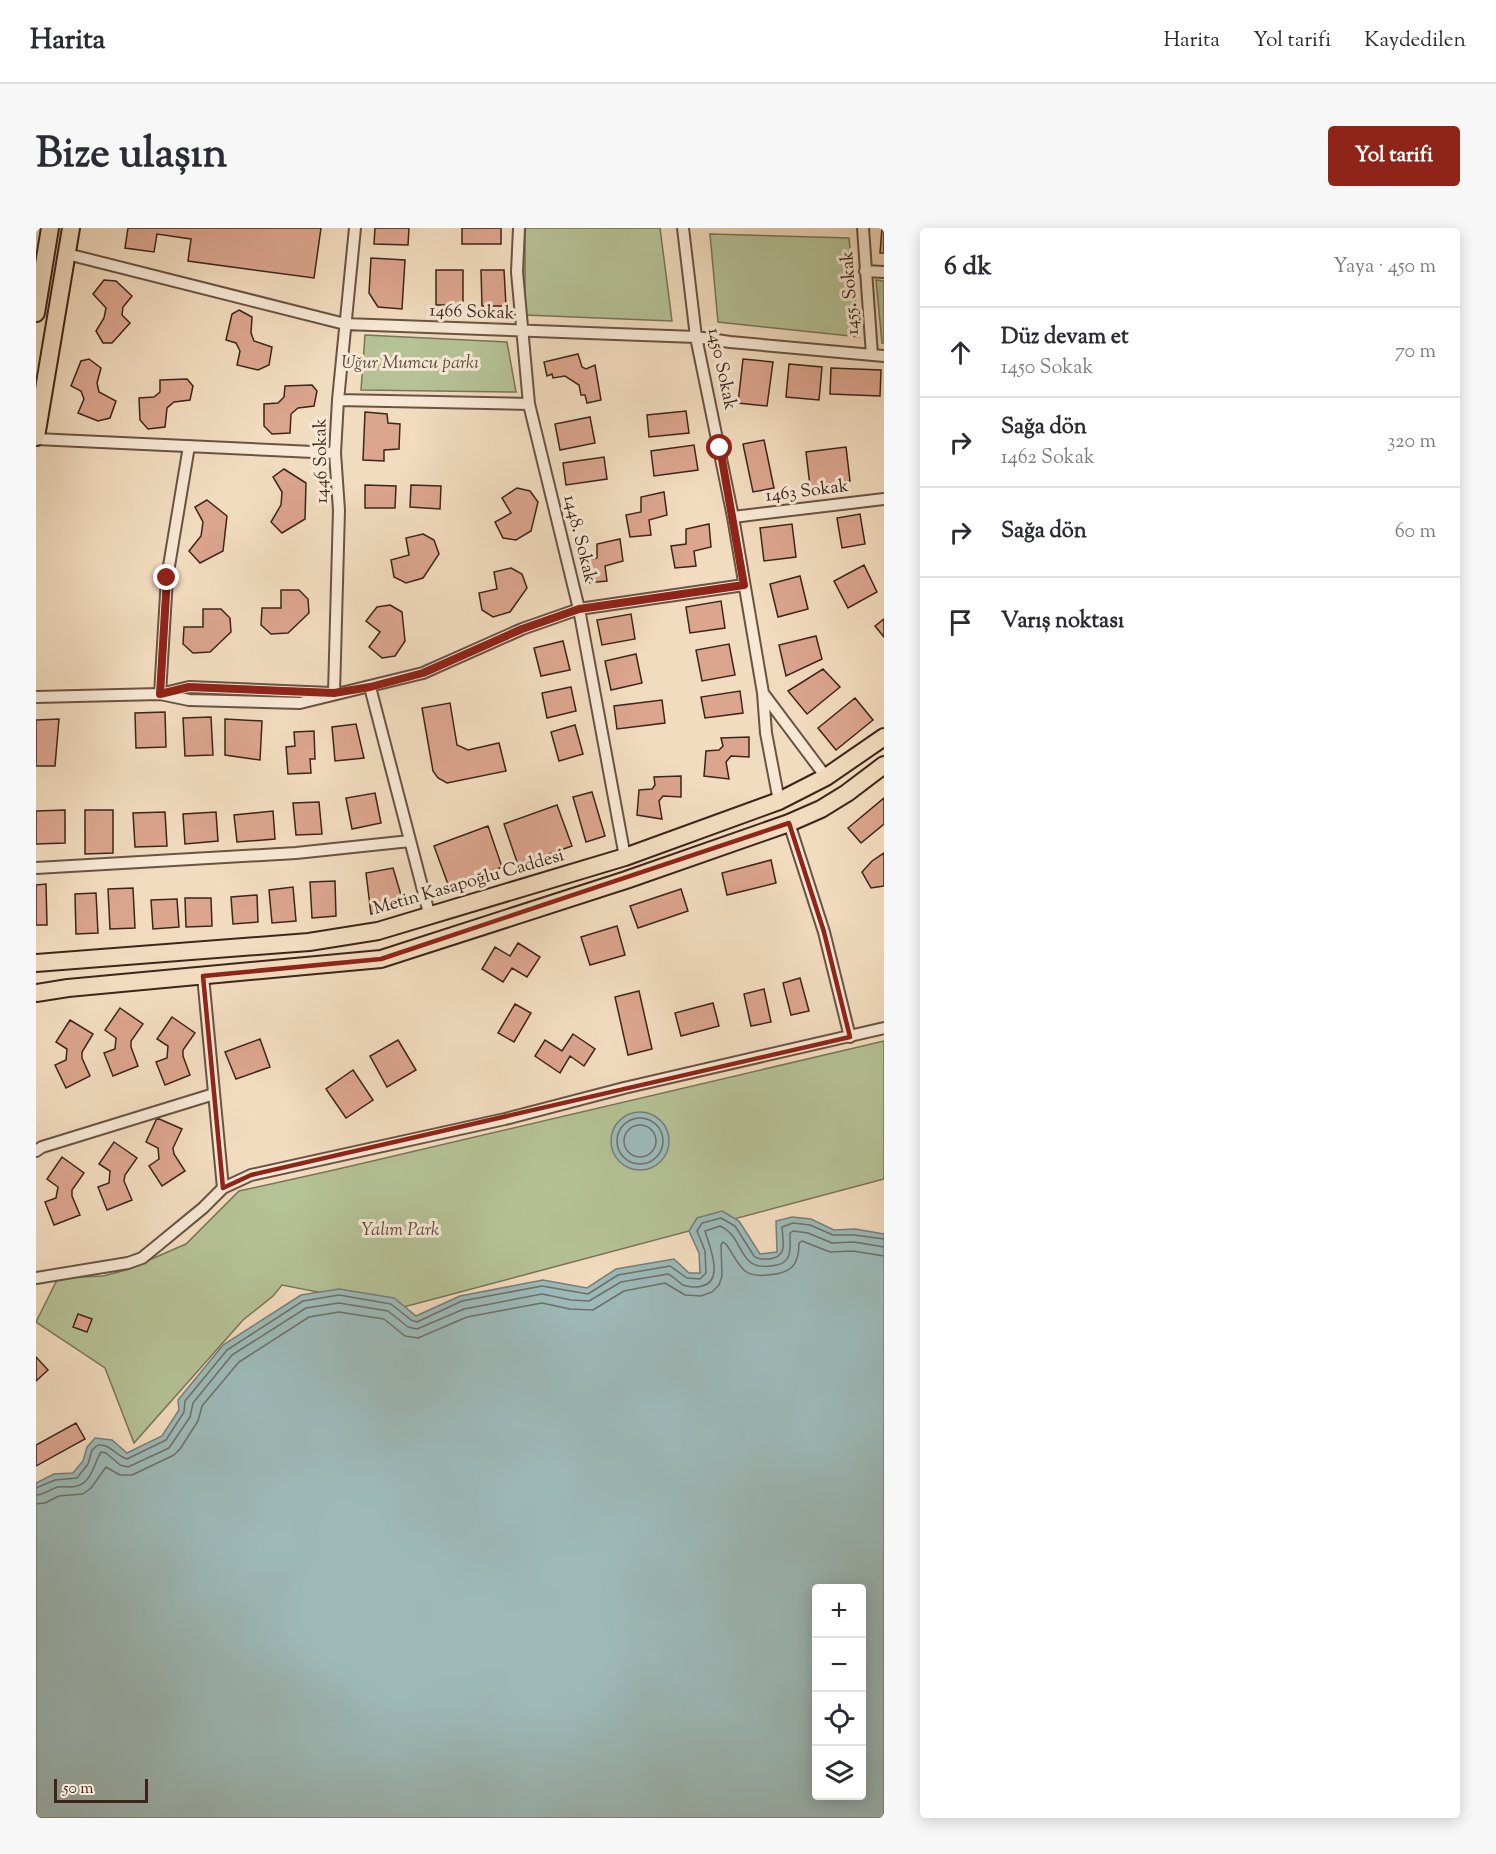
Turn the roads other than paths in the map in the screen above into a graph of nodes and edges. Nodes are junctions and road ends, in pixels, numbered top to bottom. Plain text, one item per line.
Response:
1 (50, 228) edge
2 (71, 228) edge
3 (355, 228) edge
4 (519, 228) edge
5 (682, 228) edge
6 (863, 228) edge
7 (41, 248) edge
8 (67, 254) junction
9 (865, 271) junction
10 (884, 272) edge
11 (36, 313) edge
12 (345, 324) junction
13 (522, 331) junction
14 (696, 337) junction
15 (878, 355) edge
16 (338, 400) junction
17 (529, 404) junction
18 (36, 438) edge
19 (189, 446) junction
20 (335, 453) junction
21 (884, 499) edge
22 (733, 517) junction
23 (744, 585) junction
24 (579, 609) junction
25 (370, 687) junction
26 (334, 693) junction
27 (763, 693) junction
28 (160, 694) junction
29 (36, 697) edge
30 (884, 736) edge
31 (884, 765) edge
32 (826, 777) junction
33 (779, 801) junction
34 (789, 823) junction
35 (410, 841) junction
36 (625, 857) junction
37 (36, 868) edge
38 (430, 917) junction
39 (36, 963) edge
40 (202, 976) junction
41 (68, 988) junction
42 (36, 993) edge
43 (36, 1001) edge
44 (884, 1028) edge
45 (850, 1037) junction
46 (214, 1094) junction
47 (36, 1151) edge
48 (223, 1188) junction
49 (36, 1278) edge

1 - 7 main road
2 - 8 main road
3 - 12 street, 1446 Sokak
4 - 13 street, 1448. Sokak
5 - 14 street, 1450 Sokak
6 - 9 street, 1455. Sokak
7 - 11 main road
8 - 12 street, 1466 Sokak
8 - 18 main road
9 - 10 street
9 - 15 street, 1455. Sokak
12 - 13 street, 1466 Sokak
12 - 16 street, 1446 Sokak
13 - 14 street, 1466 Sokak
13 - 17 street, 1448. Sokak
14 - 15 street, 1466 Sokak
14 - 22 street, 1450 Sokak
16 - 17 street
16 - 20 street, 1446 Sokak
17 - 24 street, 1448. Sokak
18 - 19 street
19 - 20 street
19 - 28 street
20 - 26 street, 1446 Sokak
21 - 22 street, 1463 Sokak
22 - 23 street, 1450 Sokak
23 - 24 street
23 - 27 street, 1450 Sokak
24 - 25 street
24 - 36 street, 1448. Sokak
25 - 26 street
25 - 35 street
26 - 28 street
27 - 32 street, 1450 Sokak
27 - 33 street, 1450 Sokak
28 - 29 street
30 - 32 main road, Metin Kasapoğlu Caddesi
31 - 34 main road
32 - 33 main road, Metin Kasapoğlu Caddesi
33 - 36 main road, Metin Kasapoğlu Caddesi
34 - 40 main road
34 - 45 street
35 - 37 street
35 - 38 street
36 - 38 main road, Metin Kasapoğlu Caddesi
38 - 39 main road, Metin Kasapoğlu Caddesi
40 - 41 main road
40 - 46 street
41 - 42 main road
41 - 43 main road
44 - 45 street
45 - 48 street
46 - 47 street
46 - 48 street
48 - 49 street

